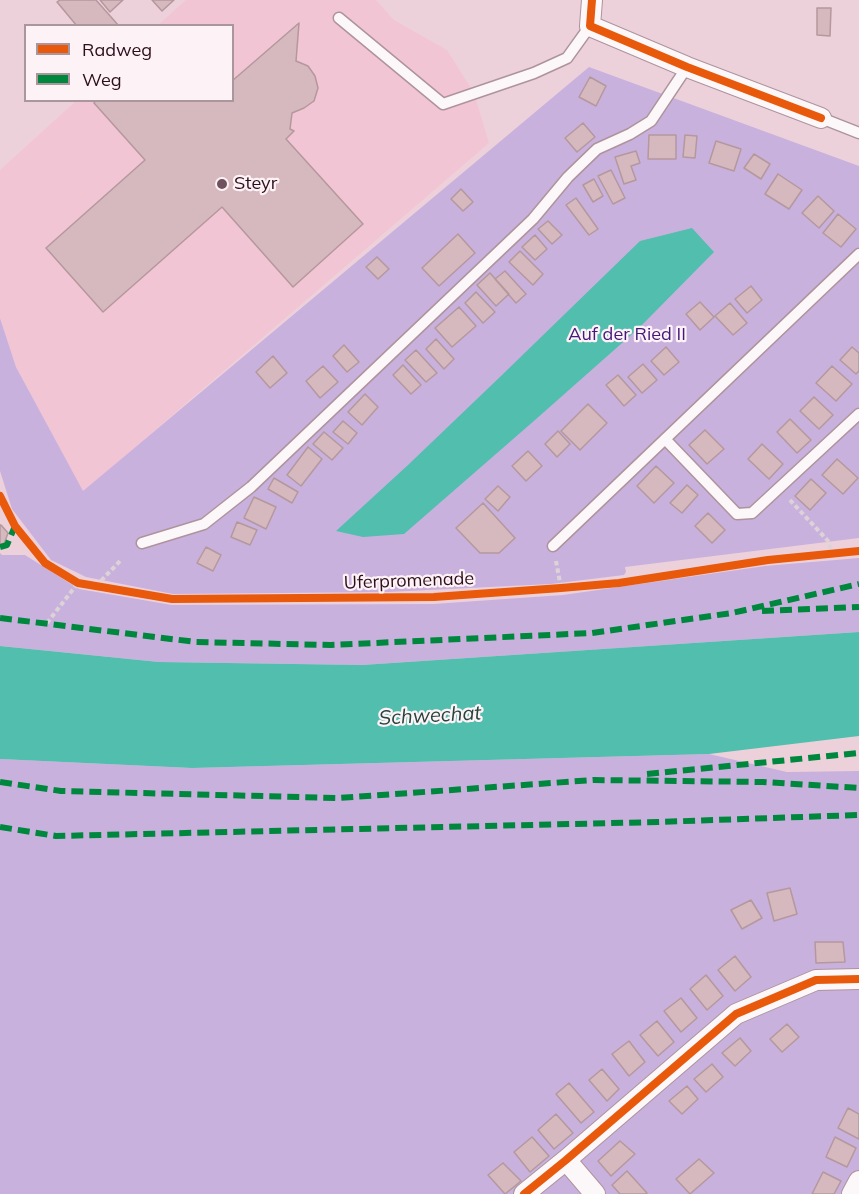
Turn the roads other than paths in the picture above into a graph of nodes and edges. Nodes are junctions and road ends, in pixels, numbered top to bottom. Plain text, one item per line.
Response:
1 (592, 0) edge
2 (339, 18) dead end
3 (590, 26) junction
4 (687, 67) junction
5 (821, 118) joint
6 (859, 133) edge
7 (859, 254) edge
8 (859, 414) edge
9 (666, 439) junction
10 (142, 543) dead end
11 (553, 546) dead end
12 (859, 979) edge
13 (566, 1160) junction
14 (859, 1181) edge
15 (524, 1194) edge
16 (595, 1194) edge
17 (852, 1194) edge

1 - 3 street
2 - 3 lane
3 - 4 street
4 - 5 street
4 - 10 lane
5 - 6 lane
7 - 9 lane
8 - 9 lane
9 - 11 lane
12 - 13 street
13 - 15 street
13 - 16 street
14 - 17 street

